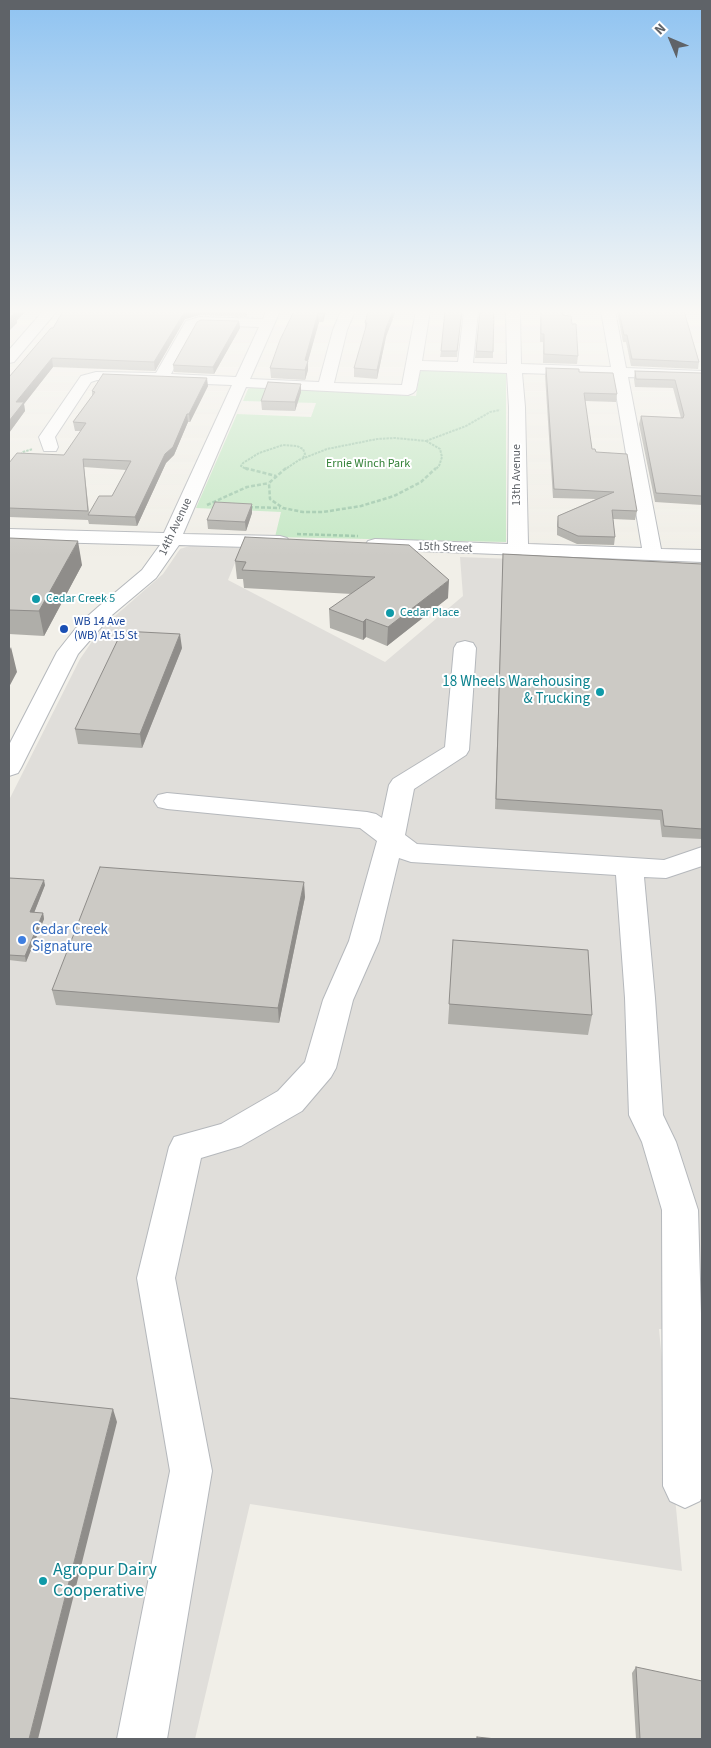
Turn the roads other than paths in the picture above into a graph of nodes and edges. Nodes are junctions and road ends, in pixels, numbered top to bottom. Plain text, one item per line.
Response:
1 (77, 393) edge
2 (237, 393) edge
3 (517, 393) edge
4 (625, 393) edge
5 (50, 447) road end
6 (9, 535) edge
7 (294, 538) edge
8 (173, 539) junction
9 (356, 540) edge
10 (518, 550) junction
11 (653, 555) junction
12 (702, 556) edge
13 (465, 648) dead end
14 (9, 768) edge
15 (167, 801) dead end
16 (391, 838) junction
17 (702, 856) edge
18 (629, 867) junction
19 (692, 1293) edge
20 (685, 1486) dead end
21 (142, 1739) edge

1 - 5 street
2 - 8 street, 14th Avenue
3 - 10 street, 13th Avenue
4 - 11 street
6 - 8 street
7 - 8 street
8 - 14 street, 14th Avenue
9 - 10 street, 15th Street
10 - 11 street, 15th Street
11 - 12 street, 15th Street
13 - 16 street
15 - 16 street
16 - 18 street
16 - 21 street
17 - 18 street
18 - 19 street
19 - 20 street

